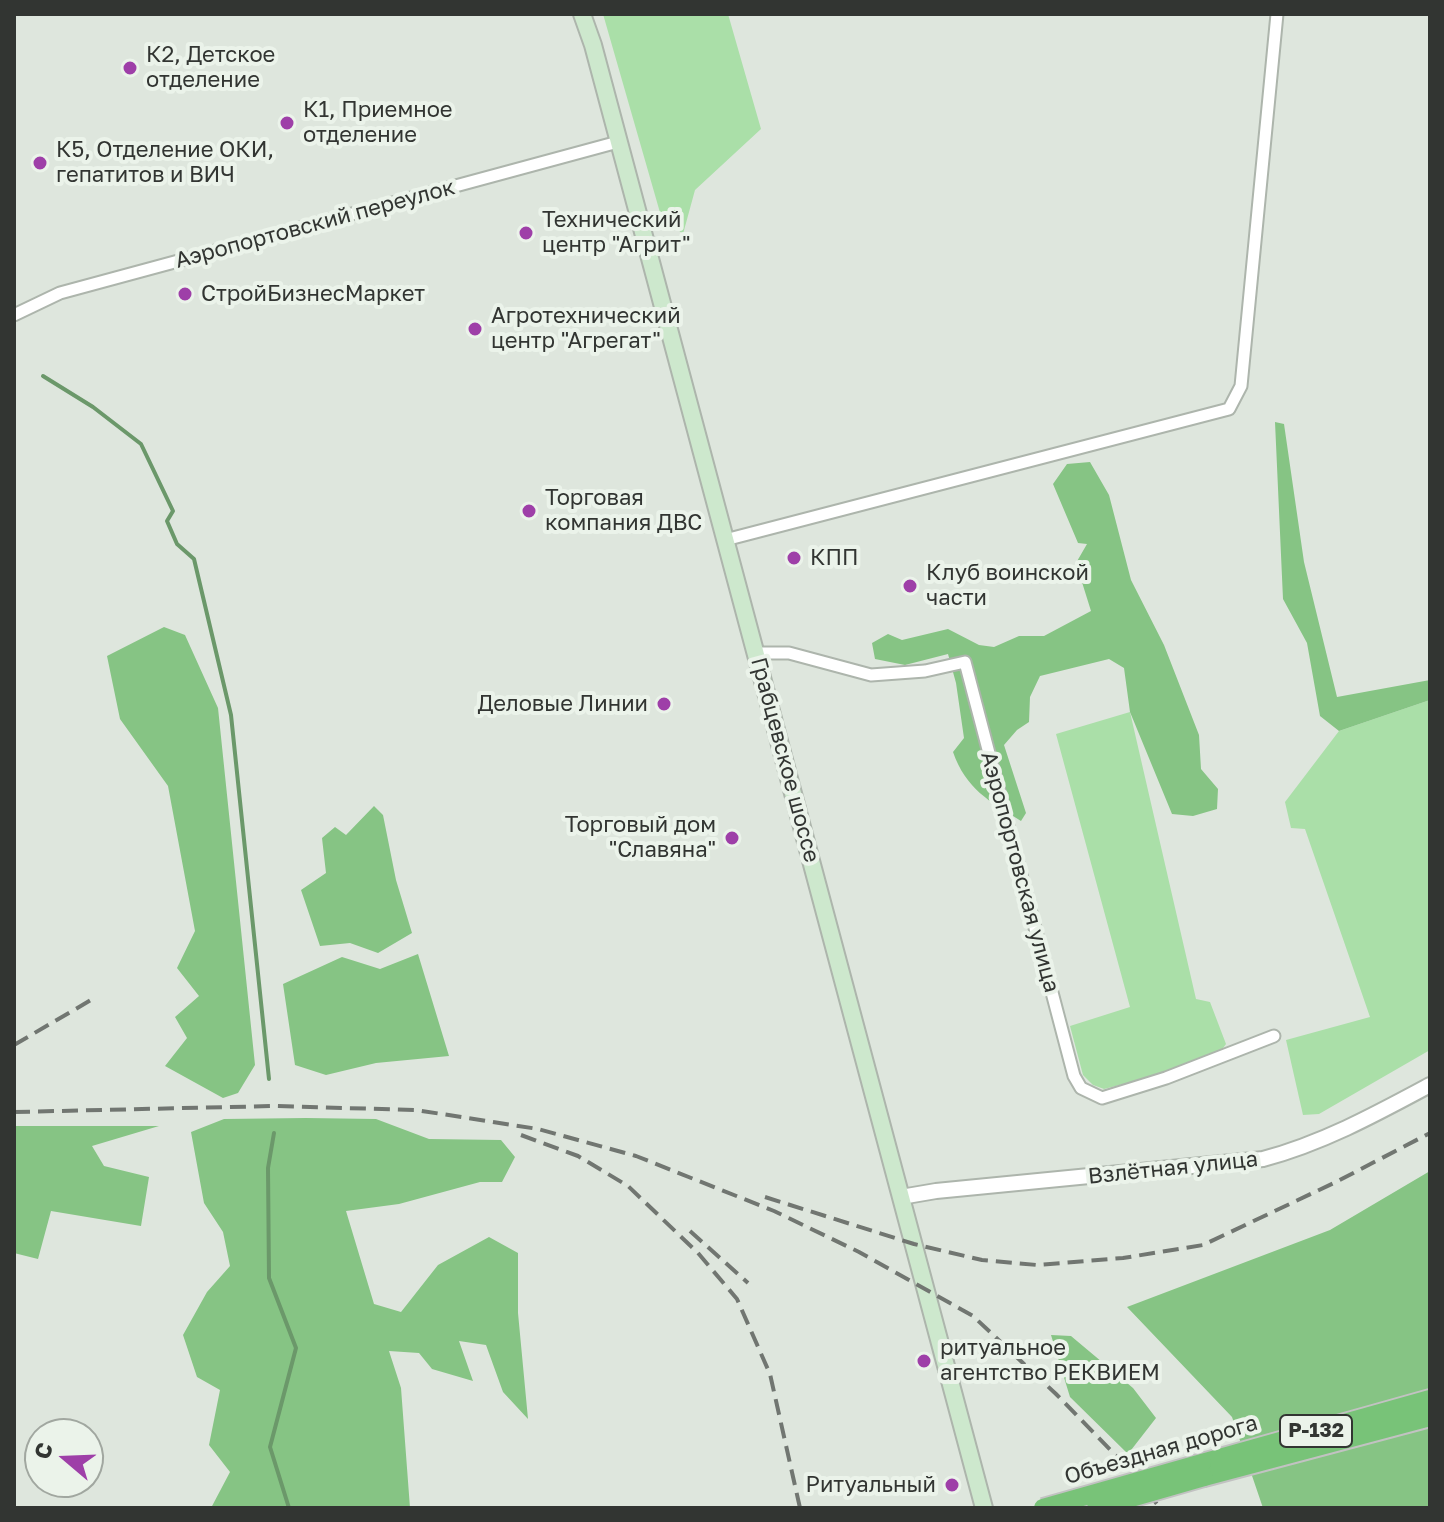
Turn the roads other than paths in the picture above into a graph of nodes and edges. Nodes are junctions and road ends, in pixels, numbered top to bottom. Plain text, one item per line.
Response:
1 (582, 14) edge
2 (1277, 14) edge
3 (618, 142) junction
4 (14, 315) edge
5 (725, 540) junction
6 (755, 653) junction
7 (1274, 1036) dead end
8 (1430, 1085) edge
9 (901, 1197) junction
10 (1430, 1399) edge
11 (1430, 1417) edge
12 (1203, 1470) junction
13 (984, 1508) edge
14 (1043, 1508) edge
15 (1096, 1508) edge

1 - 3 main road, Грабцевское шоссе
2 - 5 street
3 - 4 street, Аэропортовский переулок
3 - 5 main road, Грабцевское шоссе
5 - 6 main road, Грабцевское шоссе
6 - 7 street, Аэропортовская улица
6 - 9 main road, Грабцевское шоссе
8 - 9 street, Взлётная улица
9 - 13 main road, Грабцевское шоссе
10 - 12 highway, Объездная дорога / Р-132
11 - 12 highway, Объездная дорога / Р-132
12 - 14 highway, Объездная дорога / Р-132, bridge
12 - 15 highway, Объездная дорога / Р-132, bridge

